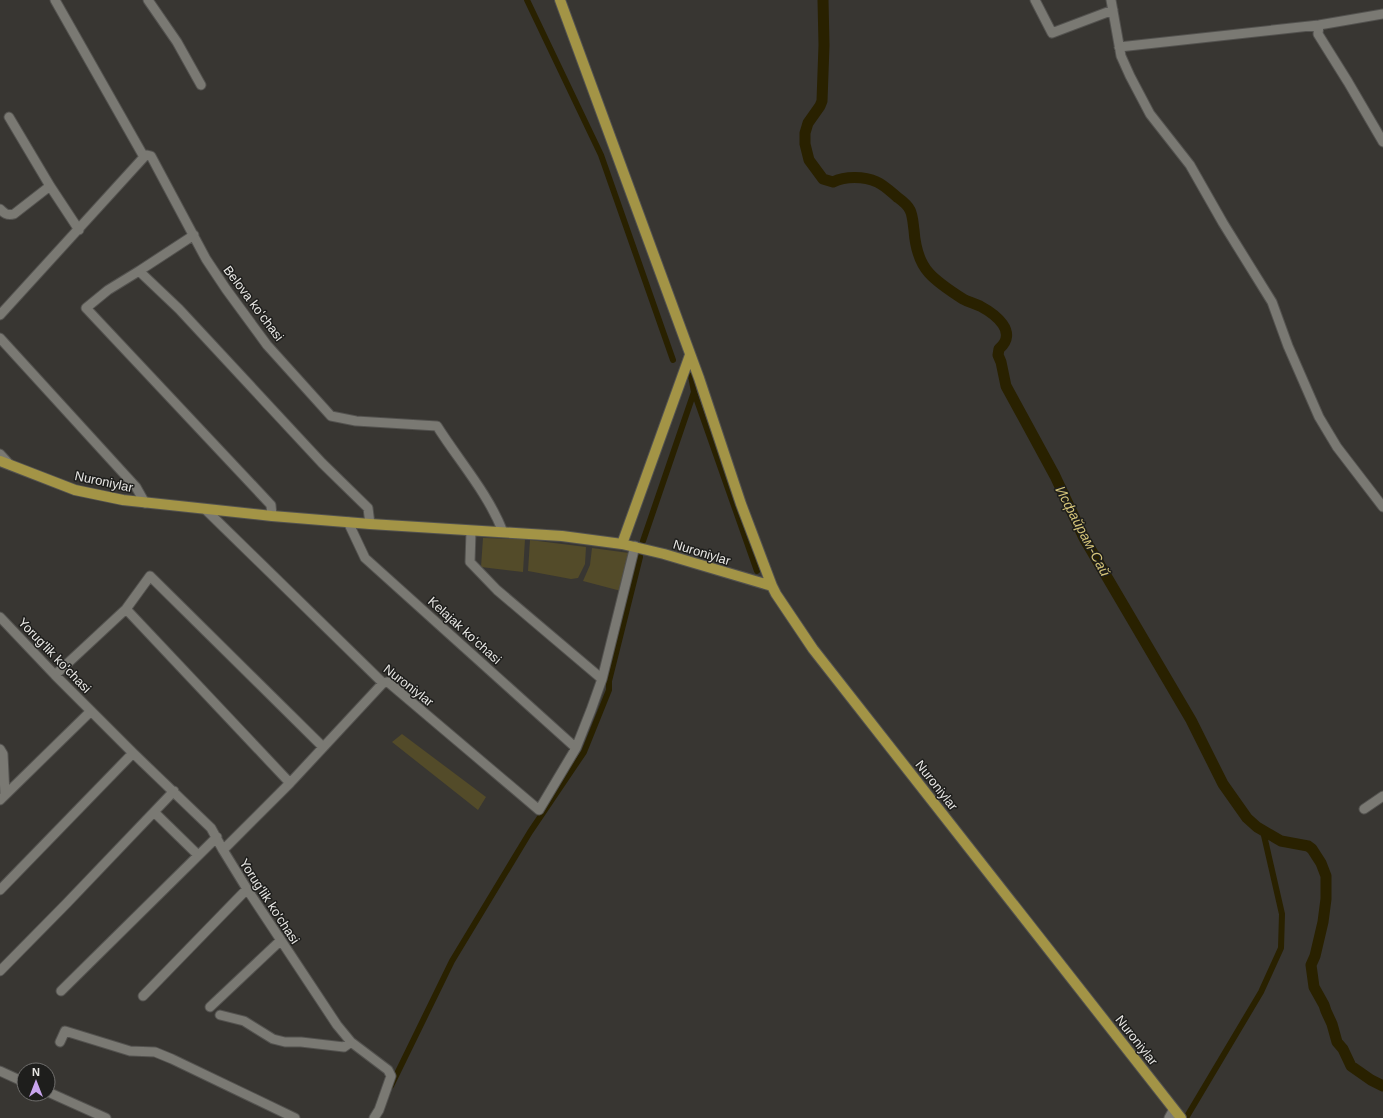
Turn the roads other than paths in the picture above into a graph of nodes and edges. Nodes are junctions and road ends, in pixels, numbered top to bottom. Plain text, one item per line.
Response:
1 (55, 0) edge
2 (148, 0) edge
3 (560, 0) edge
4 (1035, 0) edge
5 (1111, 0) edge
6 (1113, 10) junction
7 (1383, 14) edge
8 (1319, 25) junction
9 (1118, 47) junction
10 (201, 85) dead end
11 (9, 117) dead end
12 (1383, 142) edge
13 (144, 157) junction
14 (50, 186) junction
15 (0, 209) edge
16 (79, 230) junction
17 (194, 235) junction
18 (139, 271) junction
19 (0, 315) edge
20 (0, 338) edge
21 (690, 355) junction
22 (0, 454) edge
23 (0, 461) edge
24 (10, 465) junction
25 (145, 503) junction
26 (1383, 506) edge
27 (206, 510) junction
28 (272, 516) junction
29 (348, 522) junction
30 (370, 524) junction
31 (471, 531) junction
32 (503, 532) junction
33 (622, 544) junction
34 (635, 546) junction
35 (772, 586) junction
36 (126, 609) junction
37 (0, 618) edge
38 (55, 675) junction
39 (602, 679) junction
40 (383, 683) junction
41 (91, 711) junction
42 (323, 747) junction
43 (576, 748) junction
44 (0, 749) edge
45 (133, 753) junction
46 (290, 783) junction
47 (174, 791) junction
48 (1383, 796) edge
49 (3, 797) edge
50 (1364, 809) dead end
51 (154, 812) junction
52 (217, 837) junction
53 (222, 850) junction
54 (198, 856) junction
55 (246, 889) junction
56 (0, 890) edge
57 (280, 941) junction
58 (0, 971) edge
59 (61, 991) dead end
60 (143, 996) dead end
61 (210, 1007) dead end
62 (220, 1016) dead end
63 (60, 1042) dead end
64 (351, 1042) junction
65 (0, 1071) edge
66 (16, 1078) edge
67 (56, 1096) edge
68 (1172, 1114) edge
69 (106, 1118) edge
70 (295, 1118) edge
71 (374, 1118) edge
72 (1181, 1118) edge

1 - 13 street, Belova koʻchasi
2 - 10 street
3 - 21 main road
4 - 6 street
5 - 6 street
6 - 9 street
7 - 8 street
8 - 9 street
8 - 12 street
9 - 26 street
11 - 14 street
13 - 16 street
13 - 17 street, Belova koʻchasi
14 - 15 street
14 - 16 street
16 - 19 street
17 - 18 street
17 - 32 street, Belova koʻchasi
18 - 28 street
18 - 30 street
20 - 25 street
21 - 33 main road
21 - 35 main road
22 - 24 street
23 - 24 main road, Nuroniylar
24 - 25 main road, Nuroniylar
25 - 27 main road, Nuroniylar
27 - 28 main road, Nuroniylar
27 - 40 street, Nuroniylar
28 - 29 main road, Nuroniylar
29 - 30 main road, Nuroniylar
29 - 43 street, Kelajak koʻchasi
30 - 31 main road, Nuroniylar
31 - 32 main road, Nuroniylar
31 - 39 street
32 - 33 main road, Nuroniylar
33 - 34 main road, Nuroniylar
34 - 35 main road, Nuroniylar
34 - 39 street, Nuroniylar
35 - 68 main road, Nuroniylar
36 - 38 street
36 - 42 street
36 - 46 street
37 - 38 street, Yorug'lik ko'chasi
38 - 41 street, Yorug'lik ko'chasi
39 - 43 street, Nuroniylar
40 - 42 street
40 - 43 street, Nuroniylar
41 - 45 street, Yorug'lik ko'chasi
41 - 49 street, Yorug'lik ko'chasi
42 - 46 street
44 - 49 street
45 - 47 street, Yorug'lik ko'chasi
45 - 56 street
46 - 53 street
47 - 51 street
47 - 52 street, Yorug'lik ko'chasi
48 - 50 street
51 - 54 street
51 - 58 street
52 - 53 street, Yorug'lik ko'chasi
52 - 54 street
53 - 55 street, Yorug'lik ko'chasi
54 - 59 street
55 - 57 street, Yorug'lik ko'chasi
55 - 60 street
57 - 61 street
57 - 64 street, Yorug'lik ko'chasi
62 - 64 street
63 - 70 street
64 - 71 street, Yorug'lik ko'chasi
65 - 66 street
67 - 69 street
68 - 72 main road, Nuroniylar

